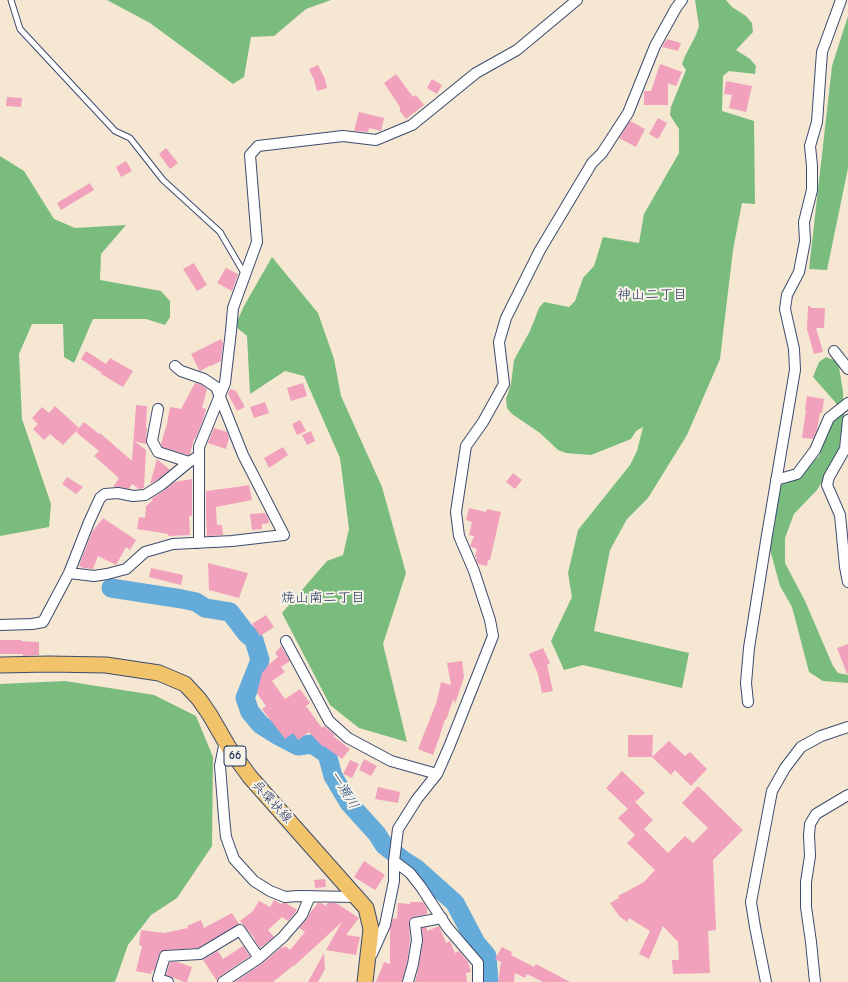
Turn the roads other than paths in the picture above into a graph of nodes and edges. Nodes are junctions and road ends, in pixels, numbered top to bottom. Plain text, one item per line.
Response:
1 (11, 0) edge
2 (578, 0) edge
3 (682, 0) edge
4 (841, 0) edge
5 (245, 275) junction
6 (834, 351) dead end
7 (175, 366) dead end
8 (848, 369) edge
9 (219, 398) junction
10 (848, 402) edge
11 (158, 409) dead end
12 (848, 420) edge
13 (199, 456) junction
14 (189, 462) junction
15 (776, 480) junction
16 (199, 543) junction
17 (69, 573) junction
18 (848, 582) edge
19 (0, 626) edge
20 (286, 641) dead end
21 (0, 665) edge
22 (748, 702) dead end
23 (848, 727) edge
24 (225, 741) junction
25 (437, 774) junction
26 (848, 796) edge
27 (394, 861) junction
28 (310, 896) junction
29 (356, 897) junction
30 (442, 918) junction
31 (258, 958) junction
32 (367, 965) junction
33 (168, 982) edge
34 (223, 982) edge
35 (365, 982) edge
36 (408, 982) edge
37 (478, 982) edge
38 (766, 982) edge
39 (814, 982) edge

1 - 5 lane
2 - 5 street
3 - 25 street
4 - 15 street
5 - 9 street
6 - 8 street
7 - 9 street
9 - 13 street
9 - 16 street
10 - 15 street
11 - 14 street
12 - 18 street
13 - 14 street
13 - 16 street
14 - 17 street
15 - 22 street
16 - 17 street
17 - 19 street
20 - 25 street
21 - 24 main road, 呉環状線 / 66
23 - 38 street
24 - 28 street
24 - 29 main road, 呉環状線 / 66
25 - 27 street
26 - 39 street
27 - 30 street
27 - 32 street
28 - 29 street
28 - 31 street
29 - 32 main road, 呉環状線 / 66
30 - 36 street
30 - 37 street
31 - 33 street
31 - 34 street
32 - 35 main road, 呉環状線 / 66

